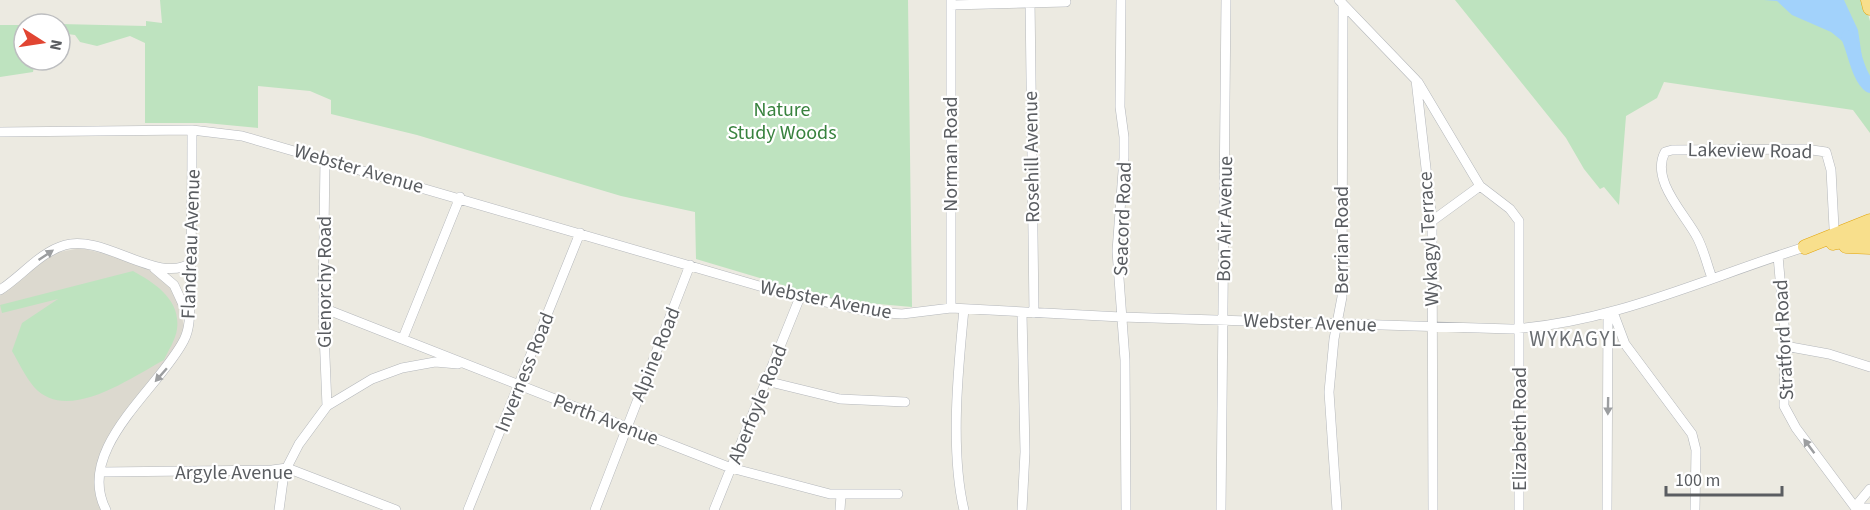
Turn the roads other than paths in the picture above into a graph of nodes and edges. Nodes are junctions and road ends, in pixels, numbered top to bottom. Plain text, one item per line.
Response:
1 (1121, 0) edge
2 (1226, 0) edge
3 (1868, 0) edge
4 (951, 2) edge
5 (1030, 2) edge
6 (1066, 2) dead end
7 (1341, 2) edge
8 (1870, 8) edge
9 (1416, 80) junction
10 (192, 130) junction
11 (0, 132) edge
12 (325, 158) junction
13 (1480, 186) junction
14 (460, 197) junction
15 (1432, 221) junction
16 (1870, 221) edge
17 (1834, 228) dead end
18 (580, 233) junction
19 (1870, 235) edge
20 (1864, 246) edge
21 (1805, 247) junction
22 (1778, 256) junction
23 (1870, 257) edge
24 (147, 263) junction
25 (191, 264) junction
26 (690, 265) junction
27 (1712, 278) junction
28 (0, 290) edge
29 (800, 297) junction
30 (322, 308) junction
31 (951, 308) junction
32 (964, 309) junction
33 (1022, 313) junction
34 (1034, 313) junction
35 (1611, 313) junction
36 (1121, 317) junction
37 (1222, 320) junction
38 (1337, 322) junction
39 (188, 324) junction
40 (1432, 326) junction
41 (1519, 329) junction
42 (403, 338) junction
43 (1625, 344) junction
44 (1785, 346) junction
45 (1610, 348) junction
46 (1870, 359) edge
47 (1870, 367) edge
48 (480, 369) junction
49 (766, 381) junction
50 (518, 385) junction
51 (905, 402) dead end
52 (327, 405) junction
53 (626, 427) junction
54 (287, 468) junction
55 (731, 468) junction
56 (102, 472) junction
57 (1870, 489) edge
58 (898, 494) dead end
59 (840, 495) junction
60 (1870, 508) edge
61 (1856, 509) edge
62 (106, 510) edge
63 (279, 510) edge
64 (396, 510) edge
65 (468, 510) edge
66 (596, 510) edge
67 (714, 510) edge
68 (840, 510) edge
69 (964, 510) edge
70 (1022, 510) edge
71 (1126, 510) edge
72 (1221, 510) edge
73 (1337, 510) edge
74 (1433, 510) edge
75 (1519, 510) edge
76 (1607, 510) edge
77 (1695, 510) edge

1 - 36 street, Seacord Road
2 - 37 street, Bon Air Avenue
3 - 8 highway
4 - 5 street
4 - 31 street, Norman Road
5 - 6 street
5 - 34 street, Rosehill Avenue
7 - 9 street
7 - 38 street, Berrian Road
9 - 13 street, Elizabeth Road
9 - 15 street, Wykagyl Terrace
10 - 11 street, Webster Avenue
10 - 12 street, Webster Avenue
10 - 25 street, Flandreau Avenue
12 - 14 street, Webster Avenue
12 - 30 street, Glenorchy Road
13 - 15 street
13 - 41 street, Elizabeth Road
14 - 18 street, Webster Avenue
14 - 42 street
15 - 40 street, Wykagyl Terrace
16 - 21 highway
17 - 27 street, Lakeview Road
18 - 26 street, Webster Avenue
18 - 50 street, Inverness Road
19 - 21 highway
20 - 21 highway
20 - 23 highway
21 - 22 street, Webster Avenue
22 - 27 street, Webster Avenue
22 - 44 street, Stratford Road
24 - 25 street
28 -> 24 street
24 - 39 street
25 - 39 street, Flandreau Avenue
26 - 29 street, Webster Avenue
26 - 53 street, Alpine Road
27 - 35 street, Webster Avenue
29 - 31 street, Webster Avenue
29 - 49 street, Aberfoyle Road
30 - 42 street, Perth Avenue
30 - 52 street, Glenorchy Road
31 - 32 street, Webster Avenue
32 - 33 street, Webster Avenue
32 - 69 street
33 - 34 street, Webster Avenue
33 - 70 street
34 - 36 street, Webster Avenue
35 - 41 street, Webster Avenue
35 - 43 street
35 - 45 street
36 - 37 street, Webster Avenue
36 - 71 street, Seacord Road
37 - 38 street, Webster Avenue
37 - 72 street, Bon Air Avenue
38 - 40 street, Webster Avenue
38 - 73 street, Berrian Road
39 -> 56 street, Flandreau Avenue
40 - 41 street, Webster Avenue
40 - 74 street, Wykagyl Terrace
41 - 75 street, Elizabeth Road
42 - 48 street, Perth Avenue
43 - 45 street
43 - 77 street
44 - 47 street
61 -> 44 street, Stratford Road
45 -> 76 street
46 - 47 street
48 - 50 street, Perth Avenue
48 - 52 street
49 - 51 street
49 - 55 street, Aberfoyle Road
50 - 53 street, Perth Avenue
50 - 65 street, Inverness Road
52 - 54 street
53 - 55 street, Perth Avenue
53 - 66 street, Alpine Road
54 - 56 street, Argyle Avenue
54 - 63 street
54 - 64 street, Argyle Avenue
55 - 59 street, Perth Avenue
55 - 67 street, Aberfoyle Road
56 - 62 street, Flandreau Avenue
57 - 61 street
58 - 59 street, Perth Avenue
59 - 68 street
60 - 61 street

